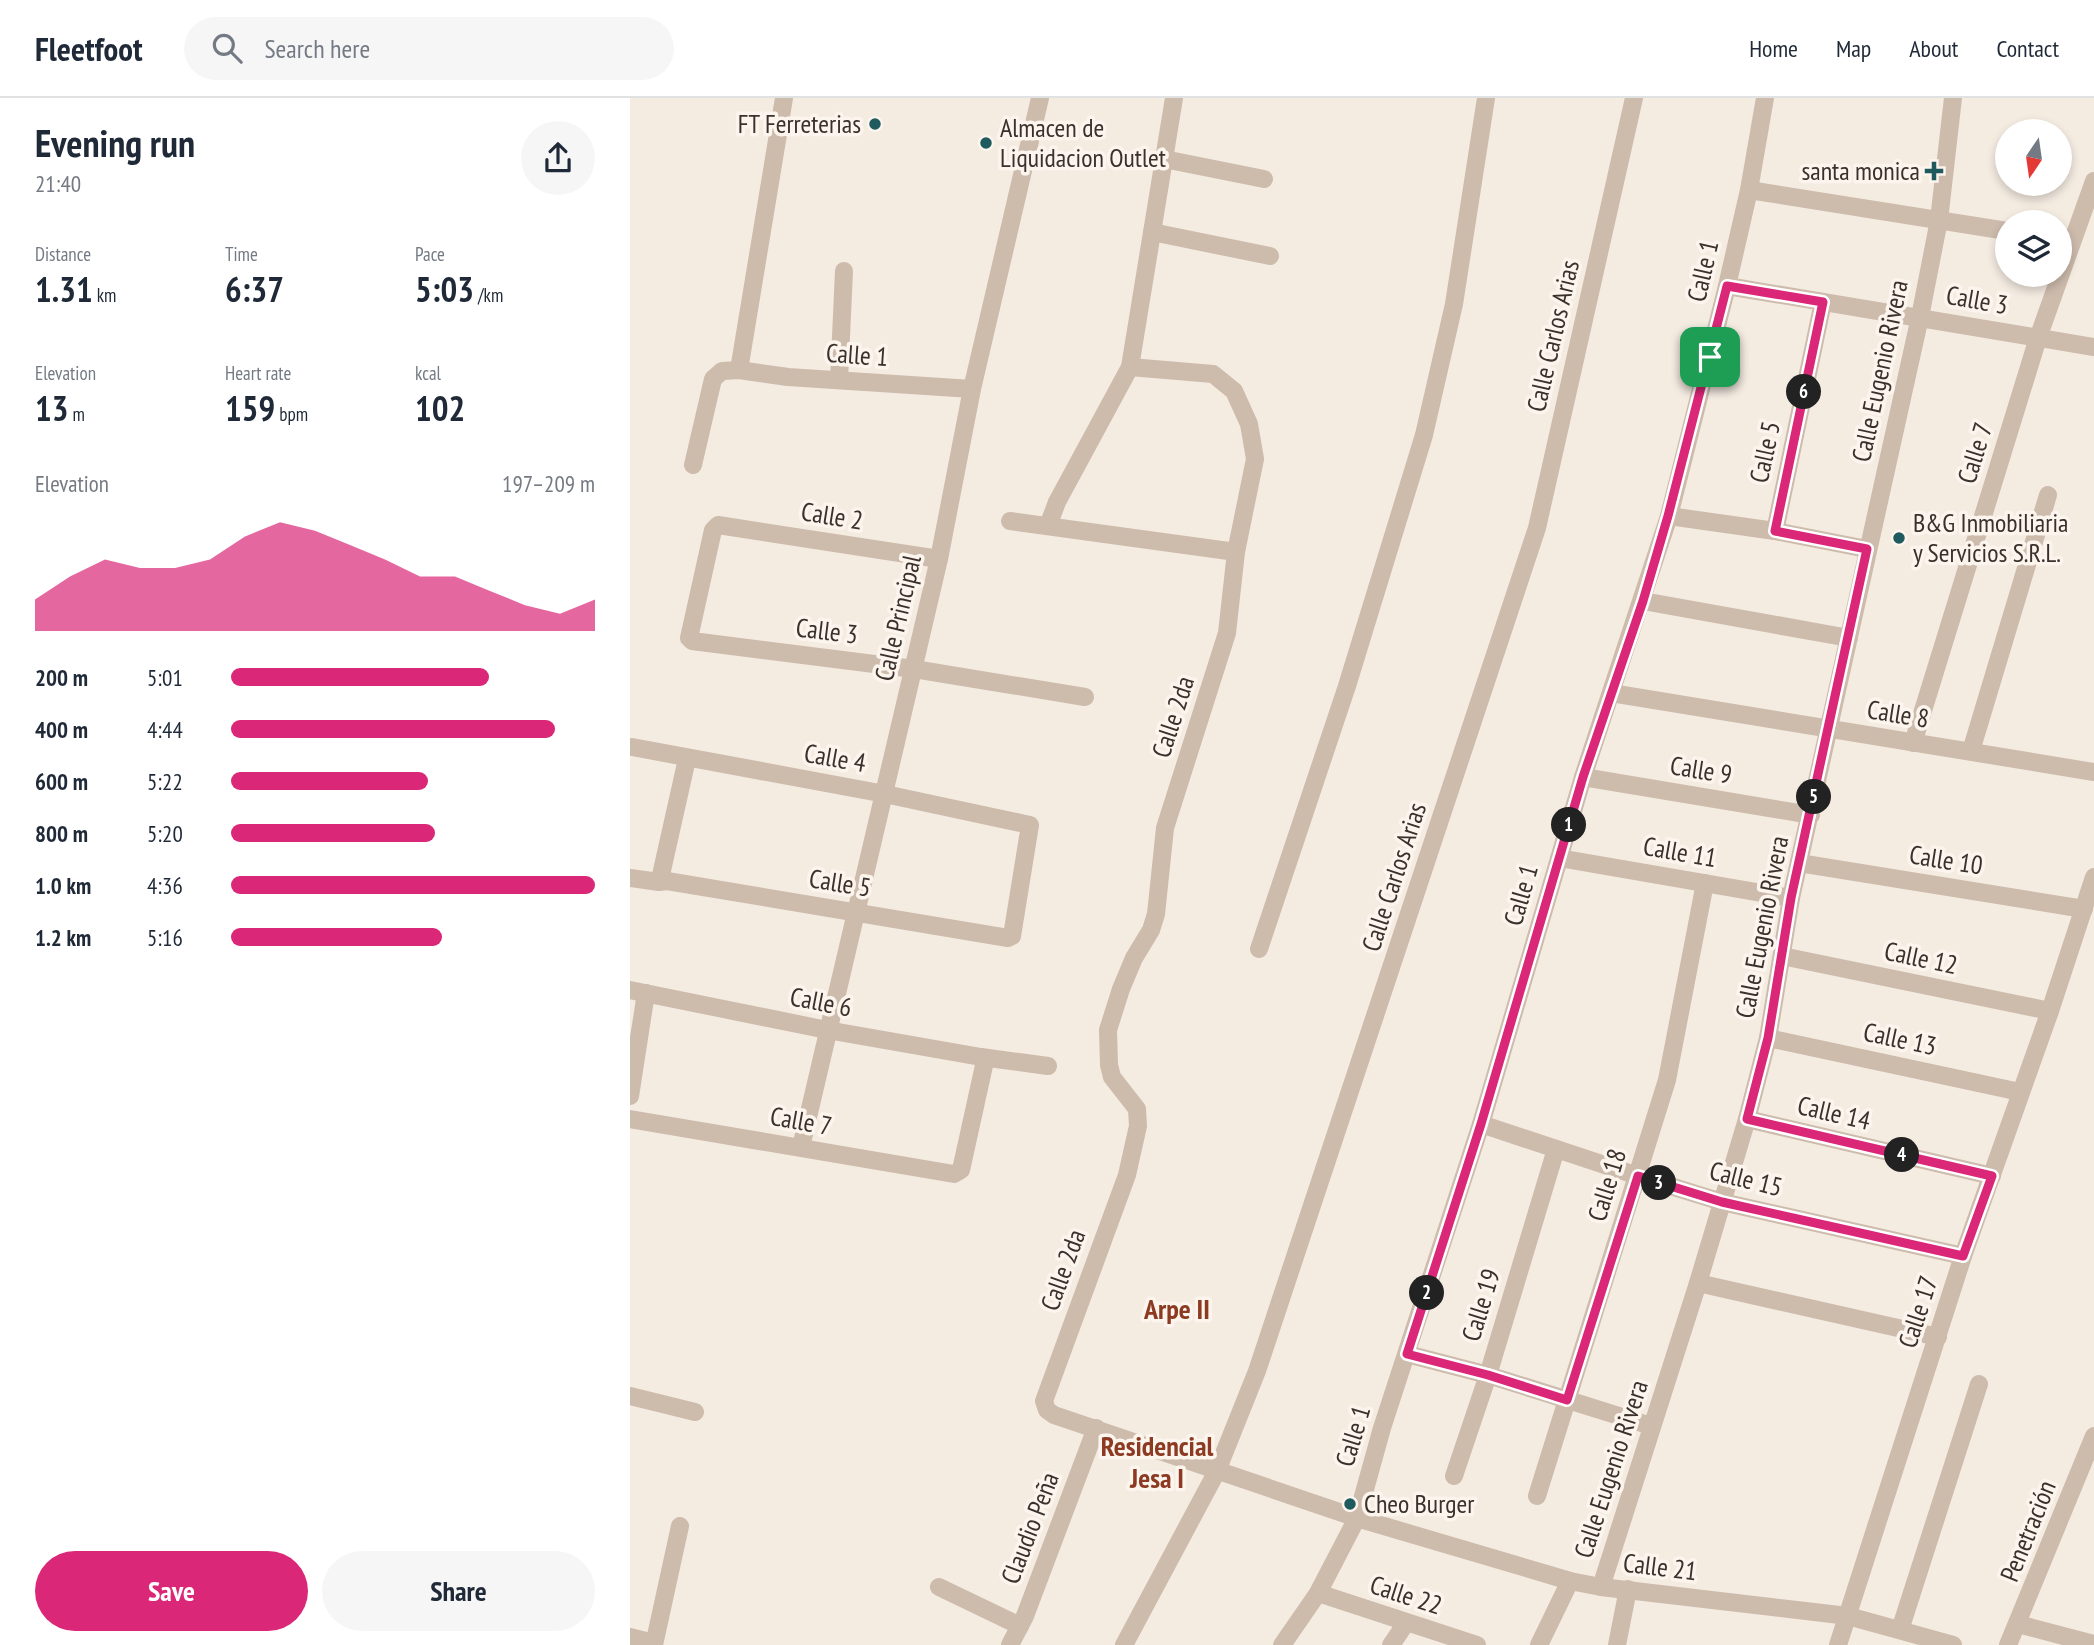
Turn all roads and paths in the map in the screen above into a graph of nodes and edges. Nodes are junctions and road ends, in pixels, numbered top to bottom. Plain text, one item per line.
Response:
1 (784, 98) edge
2 (1040, 98) edge
3 (1174, 98) edge
4 (1486, 98) edge
5 (1634, 98) edge
6 (1765, 98) edge
7 (1953, 98) edge
8 (1164, 159) junction
9 (1264, 179) dead end
10 (2094, 181) edge
11 (1749, 190) junction
12 (1939, 220) junction
13 (2072, 228) edge
14 (1995, 229) edge
15 (1152, 233) junction
16 (1270, 256) dead end
17 (844, 271) dead end
18 (1727, 286) junction
19 (2053, 287) edge
20 (1823, 302) junction
21 (1920, 317) junction
22 (2038, 338) junction
23 (2094, 347) edge
24 (1130, 367) junction
25 (739, 370) junction
26 (839, 380) junction
27 (972, 389) junction
28 (693, 465) dead end
29 (2048, 495) dead end
30 (1668, 516) junction
31 (1010, 521) dead end
32 (1048, 526) junction
33 (1775, 531) junction
34 (1867, 549) junction
35 (1236, 552) junction
36 (939, 559) junction
37 (1643, 601) junction
38 (689, 635) joint
39 (1849, 638) junction
40 (914, 669) junction
41 (1611, 693) junction
42 (1085, 697) dead end
43 (1829, 730) junction
44 (1913, 743) junction
45 (632, 747) dead end
46 (1971, 751) junction
47 (687, 759) junction
48 (2094, 772) edge
49 (1583, 777) junction
50 (885, 794) junction
51 (1811, 815) junction
52 (1559, 858) junction
53 (1799, 863) junction
54 (2094, 877) edge
55 (630, 878) edge
56 (664, 878) junction
57 (1705, 883) junction
58 (1791, 898) junction
59 (2084, 909) junction
60 (857, 913) junction
61 (1012, 936) joint
62 (1259, 950) dead end
63 (1783, 956) junction
64 (638, 991) edge
65 (2050, 1011) junction
66 (827, 1030) junction
67 (1768, 1038) junction
68 (983, 1059) junction
69 (1048, 1066) dead end
70 (2020, 1092) junction
71 (630, 1096) edge
72 (630, 1119) edge
73 (1747, 1119) junction
74 (1481, 1124) junction
75 (801, 1147) junction
76 (1556, 1149) junction
77 (1638, 1176) junction
78 (1992, 1176) junction
79 (1722, 1202) junction
80 (1963, 1256) junction
81 (1698, 1283) junction
82 (1938, 1337) junction
83 (1407, 1354) junction
84 (1488, 1375) junction
85 (1979, 1384) dead end
86 (630, 1396) edge
87 (1567, 1400) junction
88 (1047, 1410) joint
89 (695, 1412) dead end
90 (1651, 1426) junction
91 (1096, 1428) junction
92 (2094, 1436) edge
93 (1217, 1471) junction
94 (1454, 1476) dead end
95 (1537, 1496) dead end
96 (1357, 1518) junction
97 (680, 1526) dead end
98 (1570, 1581) junction
99 (939, 1587) dead end
100 (1601, 1587) junction
101 (1628, 1589) junction
102 (1318, 1593) junction
103 (1847, 1616) junction
104 (1406, 1623) junction
105 (2018, 1624) junction
106 (1020, 1626) junction
107 (1900, 1630) junction
108 (630, 1637) edge
109 (654, 1644) edge
110 (2094, 1644) edge
111 (1010, 1645) edge
112 (1124, 1645) edge
113 (1282, 1645) edge
114 (1391, 1645) edge
115 (1477, 1645) edge
116 (1539, 1645) edge
117 (1617, 1645) edge
118 (1838, 1645) edge
119 (1953, 1645) edge
120 (2008, 1645) edge

1 - 25 street
2 - 27 street, Calle Principal
3 - 8 street
4 - 62 street
5 - 93 street, Calle Carlos Arias
6 - 11 street, Calle 1
7 - 12 street, Calle Eugenio Rivera
8 - 9 street
8 - 15 street
10 - 13 street, Calle 7
11 - 12 street
11 - 18 street, Calle 1
12 - 14 street
12 - 21 street, Calle Eugenio Rivera
15 - 16 street
15 - 24 street
17 - 26 street
18 - 20 street, Calle 3
18 - 30 street, Calle 1
19 - 22 street, Calle 7
20 - 21 street, Calle 3
20 - 33 street, Calle 5
21 - 22 street, Calle 3
21 - 34 street, Calle Eugenio Rivera
22 - 23 street, Calle 3
22 - 44 street, Calle 7
24 - 32 street
24 - 35 street, Calle 2da
25 - 26 street, Calle 1
25 - 28 street
26 - 27 street, Calle 1
27 - 36 street, Calle Principal
29 - 46 street
30 - 33 street
30 - 37 street, Calle 1
31 - 32 street
32 - 35 street
33 - 34 street
34 - 39 street, Calle Eugenio Rivera
35 - 88 street, Calle 2da
36 - 38 street, Calle 2
36 - 40 street, Calle Principal
37 - 39 street
37 - 41 street, Calle 1
38 - 40 street, Calle 3
39 - 43 street, Calle Eugenio Rivera
40 - 42 street, Calle 3
40 - 50 street, Calle Principal
41 - 43 street, Calle 8
41 - 49 street, Calle 1
43 - 44 street, Calle 8
43 - 51 street, Calle Eugenio Rivera
44 - 46 street, Calle 8
45 - 47 street, Calle 4
46 - 48 street, Calle 8
47 - 50 street, Calle 4
47 - 56 street
49 - 51 street, Calle 9
49 - 52 street, Calle 1
50 - 60 street, Calle Principal
50 - 61 street, Calle 4
51 - 53 street, Calle Eugenio Rivera
52 - 57 street, Calle 11
52 - 74 street, Calle 1
53 - 58 street, Calle Eugenio Rivera
53 - 59 street, Calle 10
54 - 59 street, Calle 17
55 - 56 street, Calle 5
56 - 60 street, Calle 5
57 - 58 street, Calle 11
57 - 77 street, Calle 18
58 - 63 street, Calle Eugenio Rivera
59 - 65 street, Calle 17
60 - 61 street, Calle 5
60 - 66 street, Calle Principal
63 - 65 street, Calle 12
63 - 67 street, Calle Eugenio Rivera
64 - 66 street, Calle 6
64 - 71 street
65 - 70 street, Calle 17
66 - 68 street, Calle 6
66 - 75 street, Calle Principal
67 - 70 street, Calle 13
67 - 73 street, Calle Eugenio Rivera
68 - 69 street, Calle 6
68 - 75 street, Calle 7
70 - 78 street, Calle 17
72 - 75 street, Calle 7
73 - 78 street, Calle 14
73 - 79 street, Calle Eugenio Rivera
74 - 76 street, Calle 15
74 - 83 street, Calle 1
76 - 77 street, Calle 15
76 - 84 street, Calle 19
77 - 79 street, Calle 15
77 - 87 street, Calle 18
78 - 80 street, Calle 17
79 - 80 street, Calle 15
79 - 81 street, Calle Eugenio Rivera
80 - 82 street, Calle 17
81 - 82 street
81 - 90 street, Calle Eugenio Rivera
82 - 103 street, Calle 17
83 - 84 street
83 - 96 street, Calle 1
84 - 87 street
84 - 94 street, Calle 19
85 - 107 street
86 - 89 street
87 - 90 street
87 - 95 street, Calle 18
88 - 91 street, Calle 21
90 - 100 street, Calle Eugenio Rivera
91 - 93 street, Calle 21
91 - 106 street, Claudio Peña
92 - 105 street, Penetración
93 - 96 street, Calle 21
93 - 112 street, Calle Carlos Arias
96 - 98 street, Calle 21
96 - 102 street, Calle 1
97 - 109 street
98 - 100 street, Calle 21
98 - 116 street
99 - 106 street
100 - 101 street, Calle 21
101 - 103 street, Calle 21
101 - 117 street
102 - 104 street, Calle 22
102 - 113 street, Calle 1
103 - 107 street, Calle 21
103 - 118 street, Calle 17
104 - 114 street
104 - 115 street, Calle 22
105 - 110 street
105 - 120 street, Penetración
106 - 111 street, Claudio Peña
107 - 119 street, Calle 21
108 - 109 street

